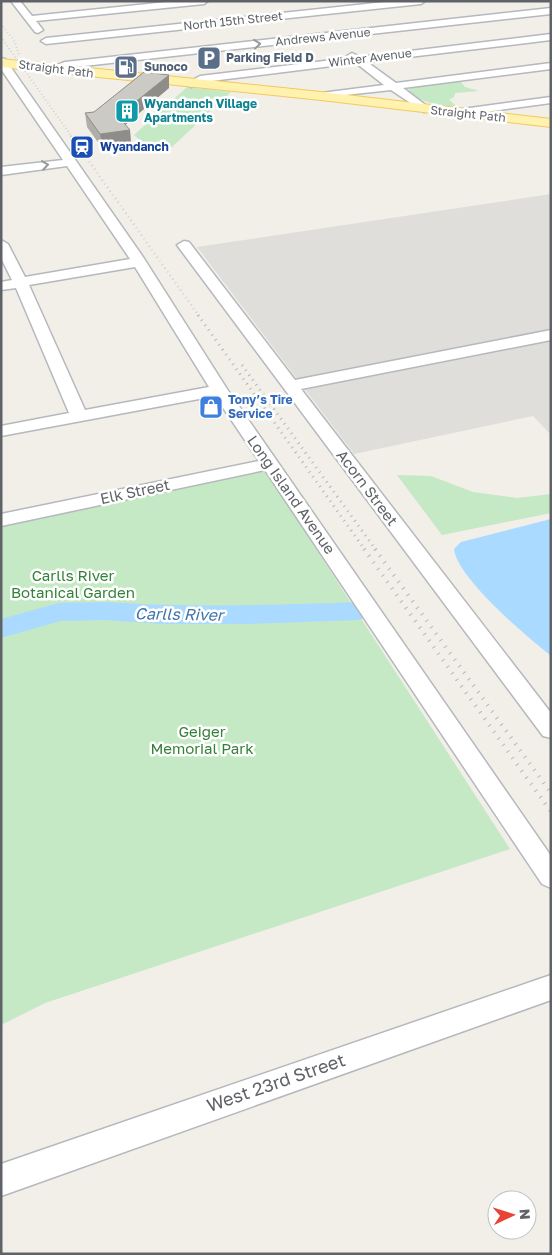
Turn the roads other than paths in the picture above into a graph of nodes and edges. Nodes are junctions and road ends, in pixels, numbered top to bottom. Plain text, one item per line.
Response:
1 (15, 1) edge
2 (204, 1) edge
3 (421, 1) edge
4 (282, 6) dead end
5 (551, 11) edge
6 (295, 15) junction
7 (29, 19) junction
8 (326, 36) junction
9 (551, 37) edge
10 (46, 41) junction
11 (357, 60) junction
12 (1, 62) edge
13 (62, 64) junction
14 (551, 66) edge
15 (195, 85) junction
16 (395, 86) junction
17 (321, 96) junction
18 (551, 100) edge
19 (356, 101) junction
20 (424, 109) junction
21 (455, 112) junction
22 (551, 123) edge
23 (72, 162) junction
24 (1, 171) edge
25 (1, 244) edge
26 (184, 245) dead end
27 (139, 262) junction
28 (21, 282) junction
29 (1, 286) edge
30 (551, 335) edge
31 (289, 386) junction
32 (219, 390) junction
33 (79, 416) junction
34 (1, 431) edge
35 (269, 464) junction
36 (1, 520) edge
37 (548, 723) edge
38 (551, 877) edge
39 (551, 986) edge
40 (1, 1180) edge

1 - 7 street
2 - 7 street
3 - 6 street, North 15th Street
4 - 6 street
5 - 8 street, Andrews Avenue
6 - 8 street
6 - 10 street, North 15th Street
7 - 10 street
8 - 11 street
13 -> 8 street, Andrews Avenue
9 - 11 street, Winter Avenue
10 - 13 street
11 - 15 street, Winter Avenue
11 - 16 street
12 - 13 main road, Straight Path
12 - 23 street, Long Island Avenue
13 - 15 main road, Straight Path
14 - 16 street
15 - 17 main road, Straight Path
15 - 19 main road, Straight Path
16 - 17 street
16 - 20 street
17 - 19 main road, Straight Path
18 - 21 street
19 - 20 main road, Straight Path
20 - 21 main road, Straight Path
21 - 22 main road, Straight Path
24 -> 23 street
23 - 27 street, Long Island Avenue
25 - 28 street
26 - 31 street, Acorn Street
27 - 28 street
27 - 32 street, Long Island Avenue
28 - 29 street
28 - 33 street
30 - 31 street
31 - 37 street, Acorn Street
32 - 33 street
32 - 35 street, Long Island Avenue
33 - 34 street
35 - 36 street, Elk Street
35 - 38 street, Long Island Avenue
39 - 40 street, West 23rd Street

